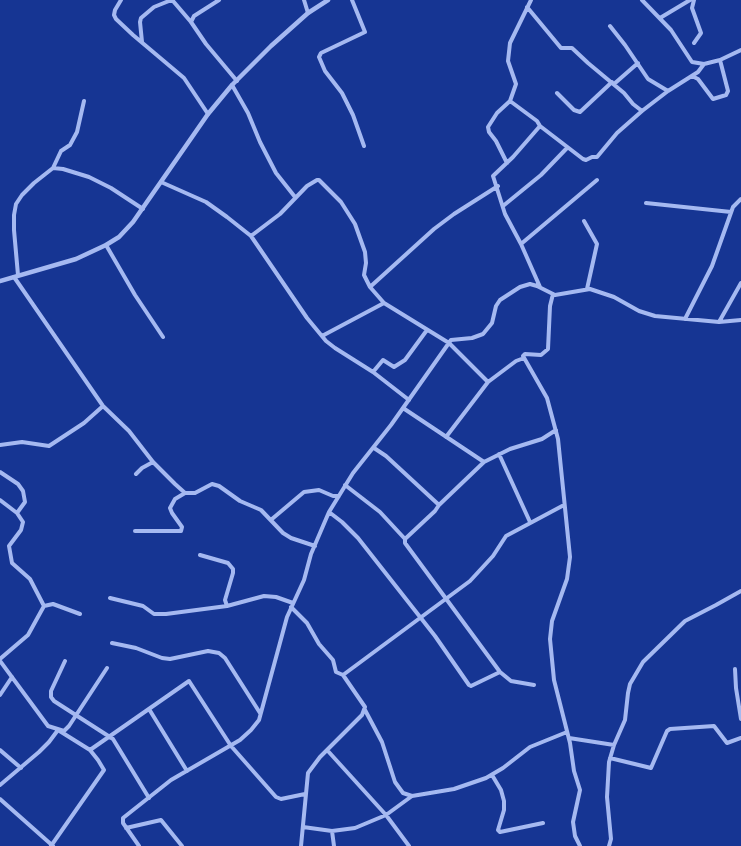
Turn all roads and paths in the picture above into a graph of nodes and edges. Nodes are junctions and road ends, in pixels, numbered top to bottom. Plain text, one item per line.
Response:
1 (122, 0) edge
2 (219, 0) edge
3 (304, 0) edge
4 (328, 0) edge
5 (352, 0) edge
6 (531, 0) edge
7 (642, 0) edge
8 (690, 0) edge
9 (694, 0) edge
10 (527, 7) junction
11 (308, 13) junction
12 (660, 18) junction
13 (192, 22) junction
14 (610, 26) dead end
15 (142, 42) junction
16 (694, 43) dead end
17 (741, 50) edge
18 (720, 60) junction
19 (638, 63) junction
20 (704, 64) junction
21 (692, 76) junction
22 (237, 81) junction
23 (613, 83) junction
24 (232, 85) junction
25 (668, 91) junction
26 (557, 93) dead end
27 (84, 101) dead end
28 (510, 101) junction
29 (642, 111) junction
30 (208, 114) junction
31 (540, 126) junction
32 (364, 146) dead end
33 (567, 148) junction
34 (507, 163) junction
35 (53, 168) junction
36 (597, 180) dead end
37 (161, 182) junction
38 (498, 186) junction
39 (295, 197) junction
40 (741, 199) edge
41 (646, 203) dead end
42 (503, 206) junction
43 (143, 209) junction
44 (731, 212) junction
45 (584, 221) dead end
46 (251, 236) junction
47 (521, 244) junction
48 (106, 245) junction
49 (16, 276) junction
50 (0, 281) edge
51 (741, 283) edge
52 (370, 287) junction
53 (540, 287) junction
54 (587, 289) junction
55 (553, 294) junction
56 (384, 303) junction
57 (685, 319) junction
58 (741, 320) edge
59 (719, 322) junction
60 (427, 330) junction
61 (322, 336) junction
62 (163, 337) dead end
63 (449, 343) junction
64 (524, 358) junction
65 (373, 372) junction
66 (488, 382) junction
67 (409, 400) junction
68 (103, 406) junction
69 (403, 408) junction
70 (556, 430) junction
71 (446, 437) junction
72 (0, 445) edge
73 (374, 448) junction
74 (499, 454) junction
75 (153, 462) junction
76 (484, 462) junction
77 (0, 472) edge
78 (136, 474) dead end
79 (345, 485) junction
80 (185, 493) junction
81 (338, 496) junction
82 (0, 500) edge
83 (564, 504) junction
84 (439, 505) junction
85 (329, 512) junction
86 (16, 513) junction
87 (272, 519) junction
88 (530, 522) junction
89 (135, 531) dead end
90 (405, 539) junction
91 (315, 546) junction
92 (200, 555) dead end
93 (741, 591) edge
94 (110, 598) dead end
95 (447, 600) junction
96 (292, 605) junction
97 (44, 606) junction
98 (227, 606) junction
99 (80, 614) dead end
100 (422, 618) junction
101 (112, 643) dead end
102 (0, 660) edge
103 (64, 661) dead end
104 (107, 668) dead end
105 (735, 668) dead end
106 (500, 672) junction
107 (343, 675) junction
108 (12, 678) junction
109 (534, 685) dead end
110 (0, 695) edge
111 (149, 709) junction
112 (365, 710) junction
113 (260, 713) junction
114 (77, 716) junction
115 (741, 719) edge
116 (58, 730) junction
117 (567, 732) junction
118 (109, 736) junction
119 (569, 738) junction
120 (741, 738) edge
121 (614, 745) junction
122 (231, 746) junction
123 (0, 750) edge
124 (90, 750) junction
125 (327, 750) junction
126 (610, 758) junction
127 (21, 768) junction
128 (187, 771) junction
129 (492, 775) junction
130 (0, 786) edge
131 (305, 794) junction
132 (412, 796) junction
133 (149, 798) junction
134 (0, 799) edge
135 (386, 815) junction
136 (542, 823) dead end
137 (303, 827) junction
138 (126, 828) junction
139 (332, 830) junction
140 (52, 846) edge
141 (139, 846) edge
142 (182, 846) edge
143 (301, 846) edge
144 (334, 846) edge
145 (409, 846) edge
146 (580, 846) edge
147 (609, 846) edge

1 - 15 street
2 - 13 street
3 - 11 street
4 - 11 street
5 - 32 street
6 - 10 street
7 - 12 street
8 - 12 street
9 - 16 street
10 - 23 street
10 - 28 street
11 - 22 street
12 - 20 street
13 - 15 street
13 - 22 street
14 - 19 street
15 - 30 street
17 - 18 street
18 - 20 street
18 - 21 street
19 - 23 street
19 - 25 street
20 - 21 street
21 - 25 street
22 - 24 street
23 - 26 street
23 - 29 street
24 - 30 street
24 - 39 street
25 - 29 street
27 - 35 street
28 - 31 street
28 - 34 street
29 - 33 street
30 - 37 street
31 - 33 street
31 - 34 street
33 - 42 street
34 - 38 street
35 - 43 street
35 - 49 street
36 - 47 street
37 - 43 street
37 - 46 street
38 - 42 street
38 - 52 street
39 - 46 street
39 - 52 street
40 - 44 street
41 - 44 street
42 - 47 street
43 - 48 street
44 - 57 street
45 - 54 street
46 - 61 street
47 - 53 street
48 - 49 street
48 - 62 street
49 - 50 street
49 - 68 street
51 - 59 street
52 - 56 street
53 - 55 street
53 - 63 street
54 - 55 street
54 - 57 street
55 - 64 street
56 - 60 street
56 - 61 street
57 - 59 street
58 - 59 street
60 - 63 street
60 - 65 street
61 - 65 street
63 - 66 street
63 - 67 street
64 - 66 street
64 - 70 street
65 - 67 street
66 - 71 street
67 - 69 street
68 - 72 street
68 - 75 street
69 - 71 street
69 - 73 street
70 - 74 street
70 - 83 street
71 - 76 street
73 - 79 street
73 - 84 street
74 - 76 street
74 - 88 street
75 - 78 street
75 - 80 street
76 - 84 street
77 - 86 street
79 - 81 street
79 - 90 street
80 - 87 street
80 - 89 street
81 - 85 street
81 - 87 street
82 - 86 street
83 - 88 street
83 - 117 street
84 - 90 street
85 - 91 street
85 - 100 street
86 - 97 street
87 - 91 street
88 - 95 street
90 - 95 street
91 - 96 street
92 - 98 street
93 - 121 street
94 - 98 street
95 - 100 street
95 - 106 street
96 - 98 street
96 - 107 street
96 - 113 street
97 - 99 street
97 - 102 street
100 - 106 street
100 - 107 street
101 - 113 street
102 - 108 street
103 - 114 street
104 - 114 street
105 - 115 street
106 - 109 street
107 - 112 street
108 - 110 street
108 - 116 street
111 - 118 street
111 - 122 street
111 - 128 street
112 - 125 street
112 - 132 street
113 - 122 street
114 - 116 street
114 - 118 street
116 - 124 street
116 - 127 street
117 - 119 street
117 - 129 street
118 - 124 street
118 - 133 street
119 - 121 street
119 - 146 street
120 - 126 street
121 - 126 street
122 - 128 street
122 - 131 street
123 - 127 street
124 - 140 street
125 - 131 street
125 - 135 street
126 - 147 street
127 - 130 street
128 - 133 street
129 - 132 street
129 - 136 street
131 - 137 street
132 - 135 street
133 - 138 street
134 - 140 street
135 - 139 street
135 - 145 street
137 - 139 street
137 - 143 street
138 - 141 street
138 - 142 street
139 - 144 street

